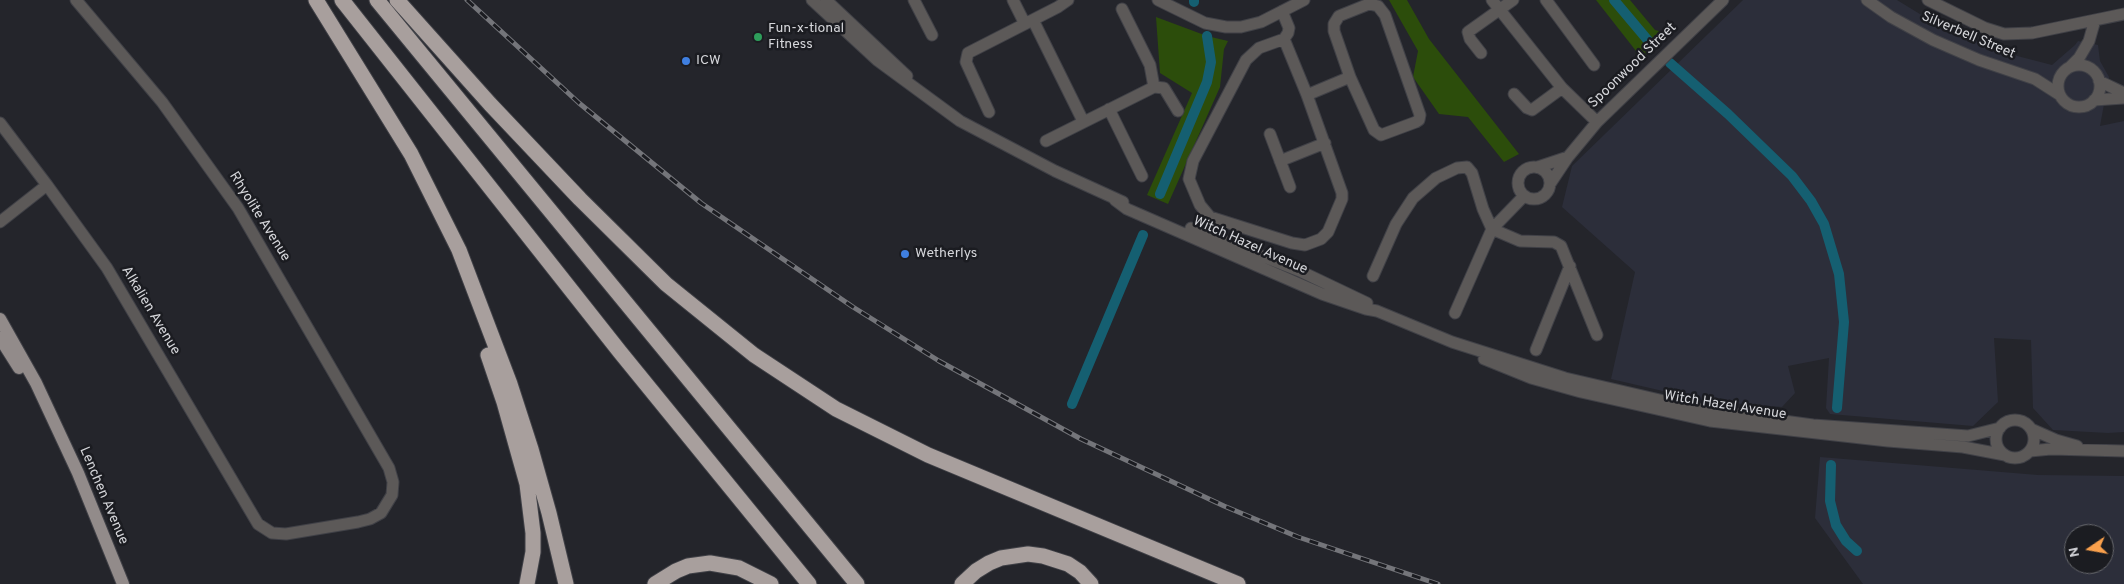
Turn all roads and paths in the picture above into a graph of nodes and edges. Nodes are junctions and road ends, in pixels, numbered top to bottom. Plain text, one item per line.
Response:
1 (76, 0) edge
2 (316, 0) edge
3 (342, 0) edge
4 (377, 0) edge
5 (397, 0) edge
6 (812, 0) edge
7 (826, 0) edge
8 (914, 0) edge
9 (1013, 0) edge
10 (1068, 0) edge
11 (1158, 0) edge
12 (1304, 0) edge
13 (1492, 0) edge
14 (1513, 0) edge
15 (1546, 0) edge
16 (1724, 0) edge
17 (1867, 0) edge
18 (1928, 0) edge
19 (1500, 8) junction
20 (1122, 9) dead end
21 (1282, 11) junction
22 (2124, 14) edge
23 (2095, 20) junction
24 (1029, 22) junction
25 (932, 35) dead end
26 (1284, 39) junction
27 (2089, 41) junction
28 (1481, 53) dead end
29 (1594, 65) dead end
30 (2070, 67) junction
31 (2091, 70) junction
32 (2061, 75) junction
33 (1350, 77) junction
34 (2035, 79) junction
35 (2099, 81) junction
36 (1154, 87) junction
37 (1562, 88) junction
38 (922, 92) junction
39 (2124, 93) edge
40 (1514, 94) dead end
41 (1307, 95) junction
42 (2060, 95) junction
43 (2124, 98) edge
44 (2094, 100) junction
45 (1109, 108) junction
46 (1178, 111) dead end
47 (988, 112) dead end
48 (1083, 121) junction
49 (1597, 122) junction
50 (0, 123) edge
51 (398, 131) junction
52 (1270, 134) dead end
53 (1046, 141) dead end
54 (1325, 143) junction
55 (1568, 157) junction
56 (1280, 161) junction
57 (1538, 167) junction
58 (1142, 176) dead end
59 (1550, 184) junction
60 (47, 185) junction
61 (1290, 187) dead end
62 (1524, 196) junction
63 (0, 222) edge
64 (1492, 229) junction
65 (1570, 266) junction
66 (1374, 276) dead end
67 (1455, 313) dead end
68 (0, 319) edge
69 (1597, 335) dead end
70 (0, 338) edge
71 (1452, 342) junction
72 (1536, 350) dead end
73 (53, 420) junction
74 (2000, 428) junction
75 (2031, 429) junction
76 (2093, 450) junction
77 (2030, 451) junction
78 (2124, 451) edge
79 (2005, 455) junction
80 (258, 524) joint
81 (123, 584) edge
82 (527, 584) edge
83 (566, 584) edge
84 (655, 584) edge
85 (771, 584) edge
86 (809, 584) edge
87 (857, 584) edge
88 (962, 584) edge
89 (1091, 584) edge
90 (1238, 584) edge

1 - 80 street, Rhyolite Avenue
2 - 51 highway
3 - 86 highway
4 - 87 highway
5 - 90 highway
6 - 38 street, Witch Hazel Avenue
7 - 38 street, Witch Hazel Avenue
8 - 25 street
9 - 24 street
10 - 24 street
11 - 21 street
12 - 21 street
13 - 19 street
14 - 19 street
15 - 29 street
16 - 49 street, Spoonwood Street
17 - 34 street, Silverbell Street
18 - 23 street
19 - 28 street
19 - 37 street
20 - 36 street
21 - 26 street
22 - 23 street
23 - 27 street
24 - 47 street
24 - 48 street
26 - 41 street
26 - 54 street
27 - 30 street
27 - 31 street
30 - 31 street
30 - 32 street
31 - 35 street
32 - 34 street, Silverbell Street
32 - 42 street
33 - 33 street
33 - 41 street
34 - 42 street, Silverbell Street
35 - 39 street
35 - 44 street
36 - 45 street
36 - 46 street
37 - 40 street
37 - 49 street
38 - 71 street, Witch Hazel Avenue
41 - 54 street
42 - 44 street
43 - 44 street
45 - 48 street
45 - 58 street
48 - 53 street
49 - 55 street, Spoonwood Street
50 - 60 street, Alkalien Avenue
51 - 82 highway
51 - 83 highway
52 - 56 street
54 - 56 street
55 - 57 street
55 - 59 street, Spoonwood Street
56 - 61 street
57 - 59 street
57 - 62 street
59 - 62 street
60 - 63 street
60 - 80 street, Alkalien Avenue
62 - 64 street
64 - 65 street
64 - 66 street
64 - 67 street
65 - 69 street
65 - 72 street
68 - 73 main road, Lenchen Avenue
70 - 73 main road, Lenchen Avenue
71 - 74 street, Witch Hazel Avenue
71 - 79 street, Witch Hazel Avenue
73 - 81 main road, Lenchen Avenue
74 - 75 street
74 - 79 street
75 - 76 street
75 - 77 street
76 - 77 street
76 - 78 street
77 - 79 street
84 - 85 highway
88 - 89 highway

